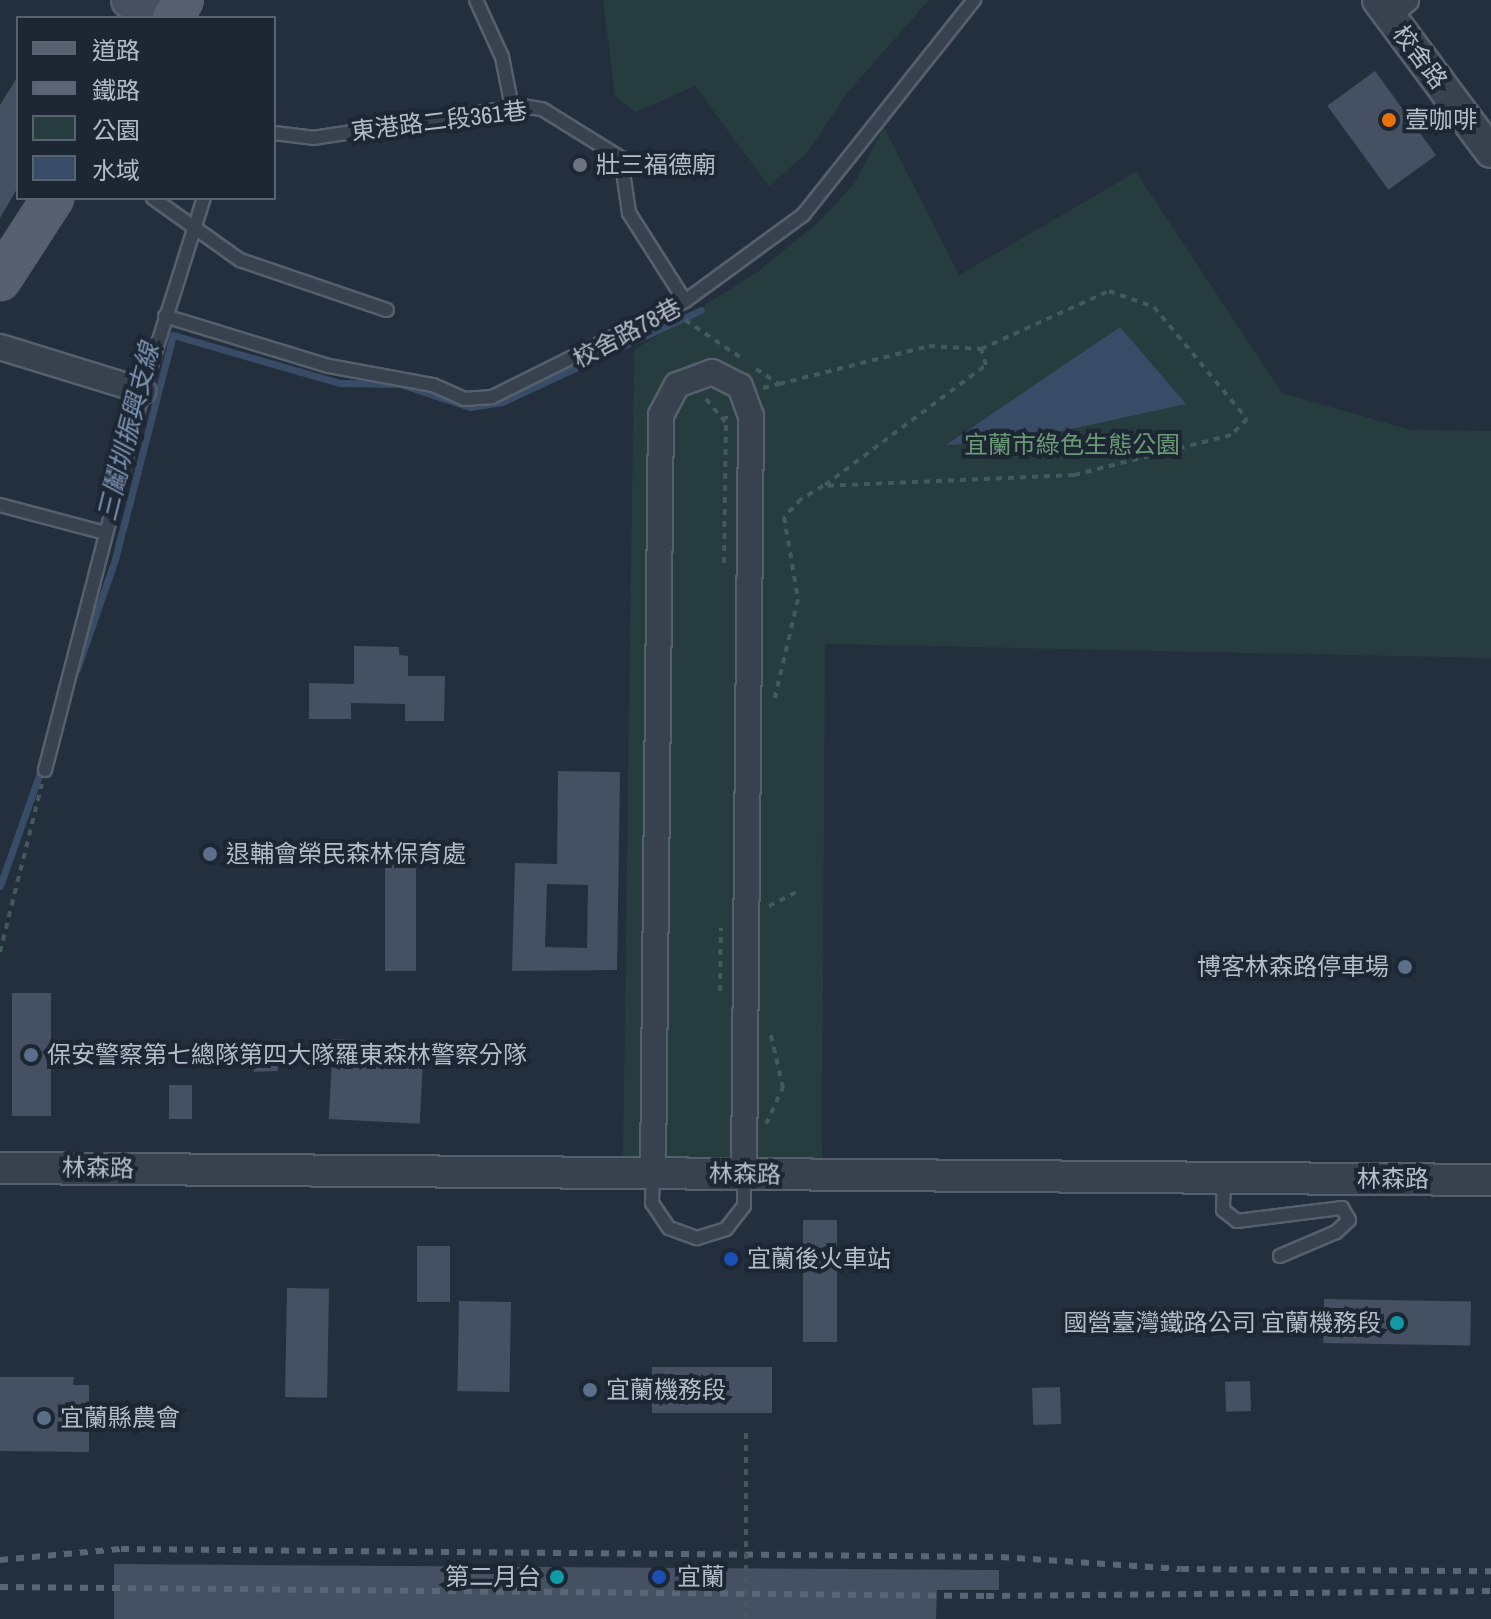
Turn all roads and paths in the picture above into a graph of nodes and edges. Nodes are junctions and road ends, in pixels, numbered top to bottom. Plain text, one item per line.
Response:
1 (129, 0) edge
2 (476, 0) edge
3 (974, 0) edge
4 (1391, 5) edge
5 (152, 16) edge
6 (512, 107) junction
7 (276, 133) edge
8 (1491, 152) edge
9 (52, 200) edge
10 (156, 200) edge
11 (203, 200) edge
12 (194, 227) junction
13 (2, 272) edge
14 (685, 301) junction
15 (387, 310) dead end
16 (165, 316) junction
17 (685, 320) dead end
18 (0, 347) edge
19 (981, 349) junction
20 (143, 391) junction
21 (823, 486) junction
22 (0, 505) edge
23 (105, 533) junction
24 (771, 715) dead end
25 (45, 770) joint
26 (798, 891) dead end
27 (760, 897) dead end
28 (0, 952) edge
29 (767, 1018) dead end
30 (744, 1136) junction
31 (0, 1168) edge
32 (653, 1173) junction
33 (744, 1174) junction
34 (1224, 1179) junction
35 (1491, 1180) edge
36 (1280, 1256) dead end
37 (746, 1430) dead end
38 (746, 1619) edge

1 - 5 main road
2 - 6 lane
3 - 14 lane, 校舍路78巷
4 - 8 street, 校舍路
6 - 7 lane, 東港路二段361巷
6 - 14 lane, 東港路二段361巷
9 - 13 main road
10 - 12 lane
11 - 12 lane
12 - 15 lane
12 - 16 lane
14 - 16 lane, 校舍路78巷
16 - 20 lane
17 - 19 path
18 - 20 street
19 - 21 path
19 - 21 path
20 - 23 lane
21 - 24 path
22 - 23 lane
23 - 25 lane
25 - 28 path
26 - 27 path
29 - 30 path
30 - 32 street
30 - 33 street
31 - 32 street, 林森路
32 - 33 street, 林森路
32 - 33 lane
33 - 34 street, 林森路
34 - 35 street, 林森路
34 - 36 lane
37 - 38 path, bridge

